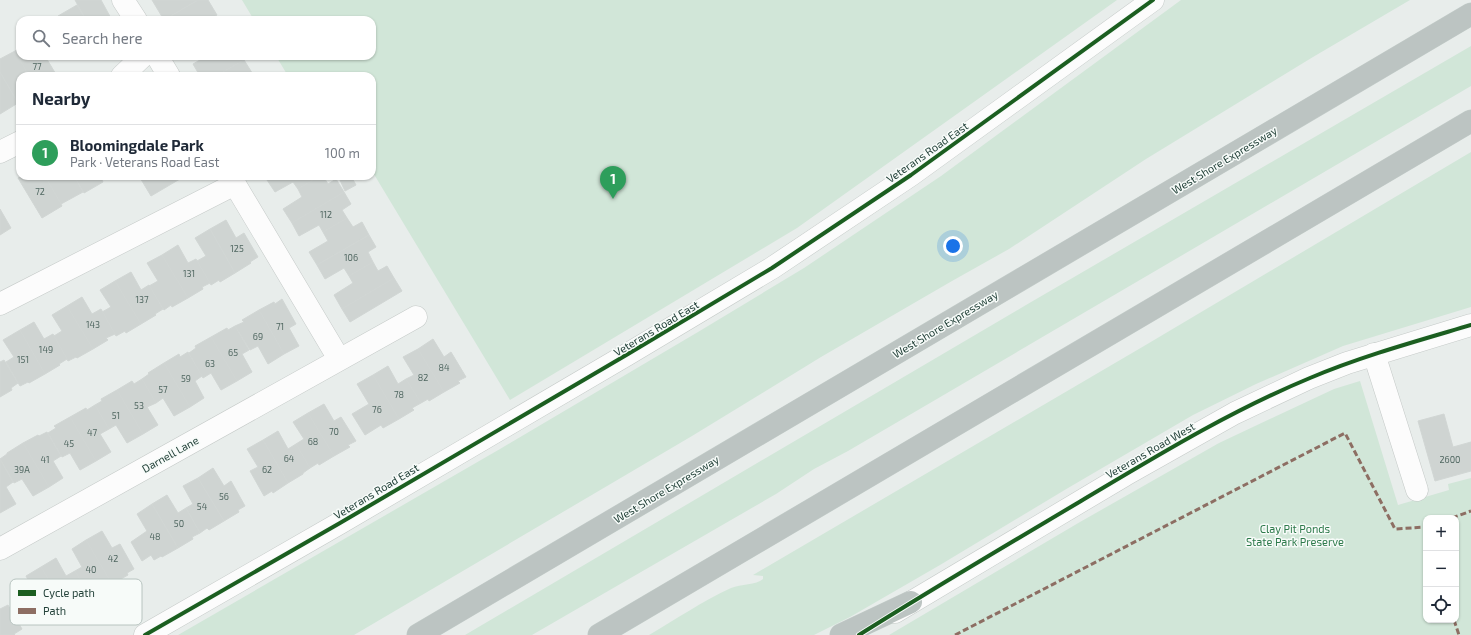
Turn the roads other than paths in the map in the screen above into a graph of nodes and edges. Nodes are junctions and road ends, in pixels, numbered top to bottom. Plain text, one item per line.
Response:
1 (123, 0) edge
2 (1153, 0) edge
3 (1471, 14) edge
4 (133, 16) edge
5 (139, 60) edge
6 (160, 60) edge
7 (126, 72) edge
8 (167, 72) edge
9 (1471, 121) edge
10 (16, 144) edge
11 (0, 152) edge
12 (232, 180) edge
13 (0, 304) edge
14 (416, 317) dead end
15 (1471, 325) edge
16 (1374, 354) junction
17 (339, 359) junction
18 (1417, 490) dead end
19 (0, 549) edge
20 (911, 602) junction
21 (145, 635) edge
22 (418, 635) edge
23 (599, 635) edge
24 (841, 635) edge
25 (859, 635) edge

1 - 4 street
2 - 21 street, Veterans Road East
3 - 22 highway, West Shore Expressway
5 - 7 street
6 - 8 street
9 - 23 highway
10 - 11 street
12 - 13 street
12 - 17 street
14 - 17 street, Darnell Lane
15 - 16 street, Veterans Road West
16 - 18 street
16 - 20 street, Veterans Road West
17 - 19 street, Darnell Lane
20 - 24 highway
20 - 25 street, Veterans Road West

